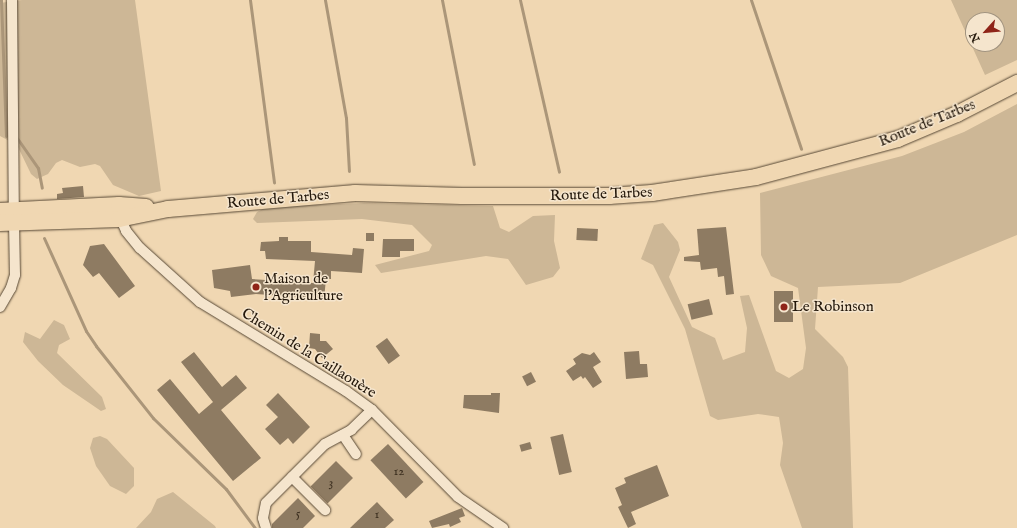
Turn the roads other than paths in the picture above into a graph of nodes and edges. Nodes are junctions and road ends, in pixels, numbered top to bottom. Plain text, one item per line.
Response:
1 (12, 3) edge
2 (1017, 83) edge
3 (119, 212) junction
4 (7, 217) edge
5 (3, 295) edge
6 (0, 307) edge
7 (372, 410) junction
8 (343, 436) junction
9 (356, 454) dead end
10 (292, 476) junction
11 (325, 510) dead end
12 (266, 528) edge
13 (503, 528) edge

1 - 4 street
2 - 3 main road, Route de Tarbes
3 - 4 main road, Route de Tarbes
3 - 7 street, Chemin de la Caillaouère
4 - 5 street
5 - 6 street
7 - 8 street
7 - 13 street, Chemin de la Caillaouère
8 - 9 street
8 - 10 street
10 - 11 street
10 - 12 street

